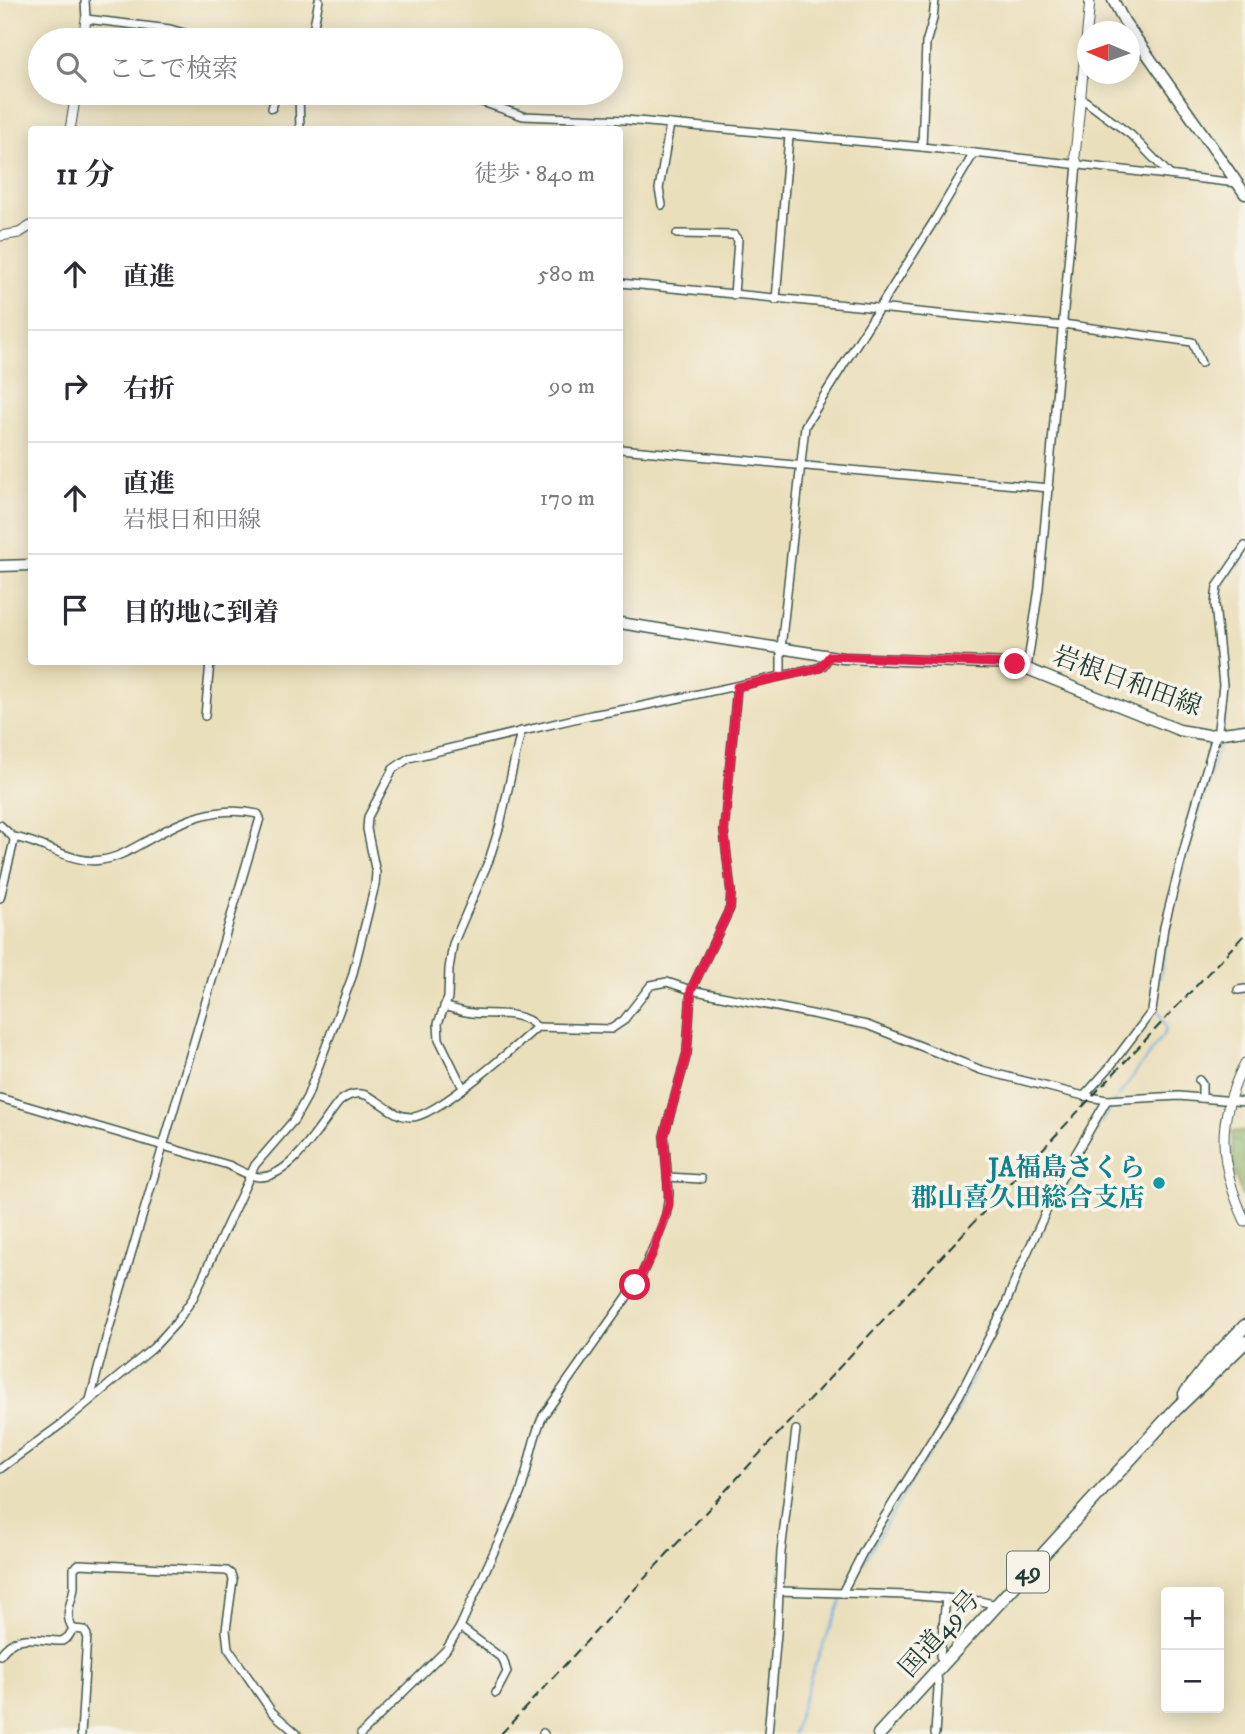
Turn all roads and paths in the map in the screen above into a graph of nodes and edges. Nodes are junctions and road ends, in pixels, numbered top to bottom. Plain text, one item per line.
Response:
1 (85, 0) edge
2 (319, 0) edge
3 (934, 0) edge
4 (1090, 0) edge
5 (1113, 0) edge
6 (86, 19) junction
7 (85, 28) edge
8 (162, 28) edge
9 (313, 28) edge
10 (1080, 97) junction
11 (74, 105) edge
12 (273, 105) edge
13 (299, 105) edge
14 (491, 105) edge
15 (272, 108) dead end
16 (670, 124) junction
17 (71, 126) edge
18 (300, 126) edge
19 (789, 136) junction
20 (922, 147) junction
21 (974, 153) junction
22 (1077, 164) junction
23 (1170, 176) junction
24 (1237, 183) junction
25 (1245, 194) edge
26 (662, 205) dead end
27 (28, 228) edge
28 (677, 234) dead end
29 (0, 236) edge
30 (623, 283) edge
31 (733, 295) junction
32 (776, 300) junction
33 (879, 309) junction
34 (1063, 325) junction
35 (1201, 363) dead end
36 (623, 449) edge
37 (799, 464) junction
38 (1049, 488) junction
39 (1245, 546) edge
40 (28, 565) edge
41 (0, 566) edge
42 (623, 623) edge
43 (782, 648) junction
44 (830, 656) junction
45 (210, 665) edge
46 (1027, 668) junction
47 (781, 676) junction
48 (737, 687) junction
49 (205, 716) dead end
50 (521, 730) junction
51 (1245, 730) edge
52 (1217, 735) junction
53 (0, 825) edge
54 (13, 837) junction
55 (0, 898) edge
56 (691, 990) junction
57 (444, 1006) junction
58 (537, 1027) junction
59 (1245, 1063) edge
60 (1199, 1080) dead end
61 (463, 1087) junction
62 (1084, 1096) junction
63 (0, 1098) edge
64 (1202, 1098) junction
65 (1107, 1100) junction
66 (1229, 1100) junction
67 (1245, 1102) edge
68 (163, 1147) junction
69 (250, 1175) junction
70 (668, 1177) junction
71 (701, 1179) dead end
72 (1245, 1221) edge
73 (1245, 1326) edge
74 (1245, 1342) edge
75 (90, 1402) junction
76 (1176, 1409) junction
77 (796, 1430) dead end
78 (0, 1469) edge
79 (779, 1591) junction
80 (842, 1593) junction
81 (946, 1598) junction
82 (997, 1605) junction
83 (460, 1627) junction
84 (73, 1629) junction
85 (0, 1655) edge
86 (941, 1668) junction
87 (496, 1693) dead end
88 (81, 1734) edge
89 (297, 1734) edge
90 (361, 1734) edge
91 (768, 1734) edge
92 (879, 1734) edge
93 (934, 1734) edge

1 - 6 street
2 - 9 street
3 - 20 street
4 - 10 street
5 - 24 main road
6 - 7 street
6 - 8 street
10 - 22 street
10 - 23 street
11 - 17 street
12 - 15 street
13 - 18 street
14 - 16 street
16 - 19 street
16 - 26 street
19 - 20 street
19 - 32 street
20 - 21 street
21 - 22 street
21 - 33 street
22 - 23 street
22 - 34 street
23 - 24 street
24 - 25 main road
27 - 29 street
28 - 31 street
30 - 31 street
31 - 32 street
32 - 33 street
33 - 34 street
33 - 37 street
34 - 35 street
34 - 38 street
36 - 37 street
37 - 38 street
37 - 43 street
38 - 46 street
39 - 52 street
40 - 41 main road
42 - 43 main road, 岩根日和田線
43 - 44 main road, 岩根日和田線
43 - 47 street
44 - 46 main road, 岩根日和田線
44 - 47 street
45 - 49 street
46 - 52 main road, 岩根日和田線
47 - 48 street
48 - 50 street
48 - 56 street
50 - 57 street
50 - 69 street
51 - 52 main road, 岩根日和田線
52 - 62 street
53 - 54 street
54 - 55 street
54 - 68 street
56 - 58 street
56 - 62 street
56 - 70 street
57 - 58 street
57 - 61 street
58 - 61 street
59 - 66 street
60 - 64 street
61 - 69 street
62 - 65 street
63 - 68 street
64 - 65 street
64 - 66 street
65 - 80 street
66 - 67 street
66 - 72 street
68 - 69 street
68 - 75 street
69 - 75 street
70 - 71 street
70 - 83 street
73 - 76 highway, 国道49号 / 49
74 - 76 highway, 国道49号 / 49
75 - 78 street
76 - 82 highway, 国道49号 / 49
77 - 79 street
79 - 80 street
79 - 91 street
80 - 81 street
81 - 82 street
81 - 86 street
82 - 86 highway, 国道49号 / 49
83 - 87 street
83 - 90 street
84 - 85 street
84 - 88 street
84 - 89 street
86 - 92 highway, 国道49号 / 49
86 - 93 street

